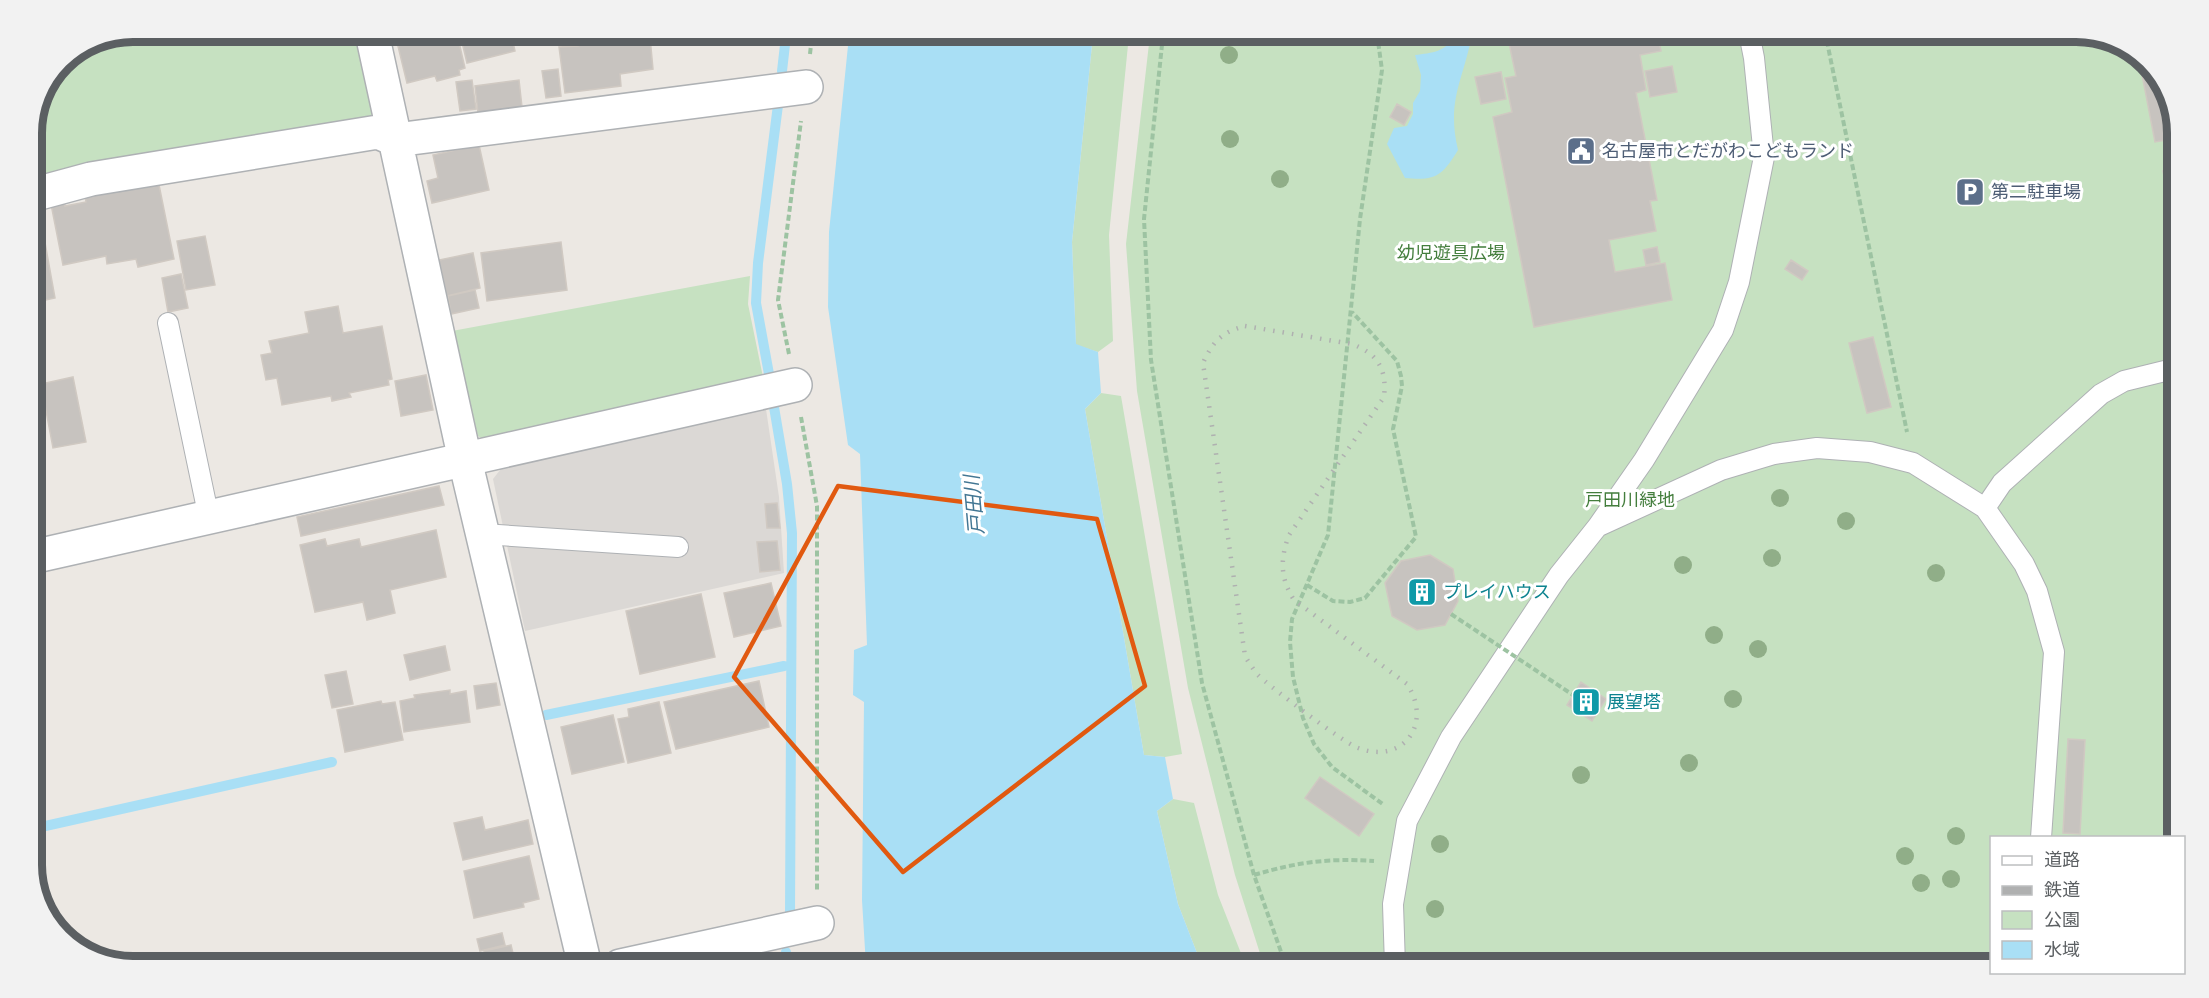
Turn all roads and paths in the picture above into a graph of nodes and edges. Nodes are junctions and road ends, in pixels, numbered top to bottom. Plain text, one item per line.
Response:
1 (374, 42) edge
2 (811, 42) edge
3 (1162, 42) edge
4 (1378, 42) edge
5 (1751, 42) edge
6 (1827, 42) edge
7 (806, 87) junction
8 (396, 140) junction
9 (42, 192) edge
10 (1351, 312) junction
11 (168, 323) dead end
12 (2167, 370) edge
13 (795, 385) junction
14 (465, 460) junction
15 (1913, 463) junction
16 (1985, 508) junction
17 (209, 518) junction
18 (1598, 526) junction
19 (483, 534) junction
20 (678, 547) dead end
21 (42, 555) edge
22 (1307, 585) junction
23 (1451, 614) dead end
24 (1573, 695) dead end
25 (1407, 821) junction
26 (2041, 836) edge
27 (1399, 863) junction
28 (1254, 875) junction
29 (817, 923) junction
30 (583, 956) edge
31 (666, 956) edge
32 (819, 956) edge
33 (1282, 956) edge
34 (1395, 956) edge

1 - 8 street
2 - 7 path
3 - 28 path
4 - 10 path
5 - 18 lane
6 - 15 path
7 - 8 street
7 - 13 path
8 - 9 street
8 - 14 street
10 - 22 path
10 - 22 path
11 - 17 lane
12 - 16 lane
13 - 14 street
13 - 29 path
14 - 17 street
14 - 19 street
15 - 16 lane
15 - 18 lane
16 - 26 lane
17 - 21 street
18 - 25 lane
19 - 20 lane
19 - 30 street
22 - 25 path
23 - 24 path, bridge
25 - 27 lane
27 - 28 path
27 - 34 lane
28 - 33 path
29 - 31 street
29 - 32 path

